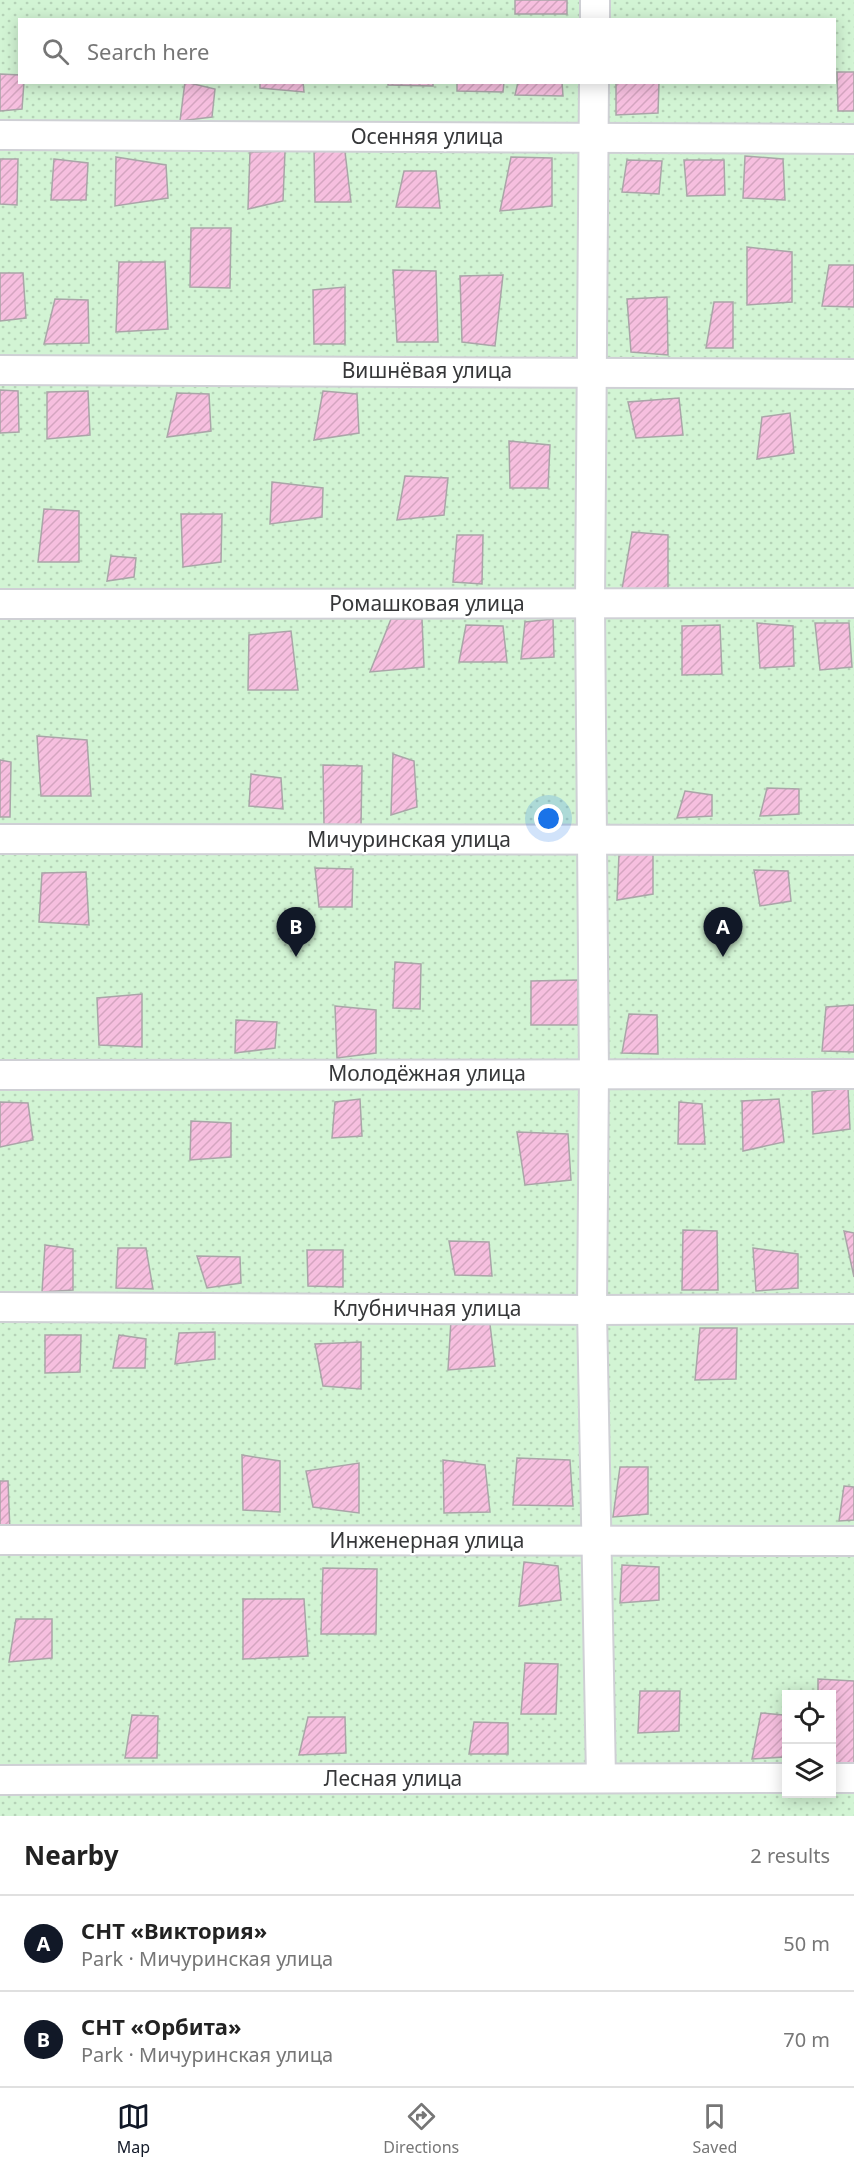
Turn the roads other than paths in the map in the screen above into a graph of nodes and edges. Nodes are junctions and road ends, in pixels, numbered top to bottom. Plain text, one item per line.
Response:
1 (595, 0) edge
2 (595, 18) edge
3 (594, 84) edge
4 (0, 135) edge
5 (594, 138) junction
6 (854, 139) edge
7 (0, 370) edge
8 (592, 372) junction
9 (854, 374) edge
10 (854, 603) edge
11 (0, 604) edge
12 (590, 604) junction
13 (0, 839) edge
14 (591, 840) junction
15 (854, 840) edge
16 (594, 1074) junction
17 (854, 1074) edge
18 (0, 1075) edge
19 (0, 1307) edge
20 (854, 1309) edge
21 (592, 1310) junction
22 (0, 1540) edge
23 (595, 1541) junction
24 (854, 1541) edge
25 (601, 1778) junction
26 (782, 1778) edge
27 (836, 1778) edge
28 (854, 1778) edge
29 (0, 1780) edge

1 - 2 street
3 - 5 street
4 - 5 street, Осенняя улица
5 - 6 street, Осенняя улица
5 - 8 street
7 - 8 street, Вишнёвая улица
8 - 9 street, Вишнёвая улица
8 - 12 street
10 - 12 street, Ромашковая улица
11 - 12 street, Ромашковая улица
12 - 14 street
13 - 14 street, Мичуринская улица
14 - 15 street, Мичуринская улица
14 - 16 street
16 - 17 street, Молодёжная улица
16 - 18 street, Молодёжная улица
16 - 21 street
19 - 21 street, Клубничная улица
20 - 21 street, Клубничная улица
21 - 23 street
22 - 23 street, Инженерная улица
23 - 24 street, Инженерная улица
23 - 25 street
25 - 26 street, Лесная улица
25 - 29 street, Лесная улица
27 - 28 street

